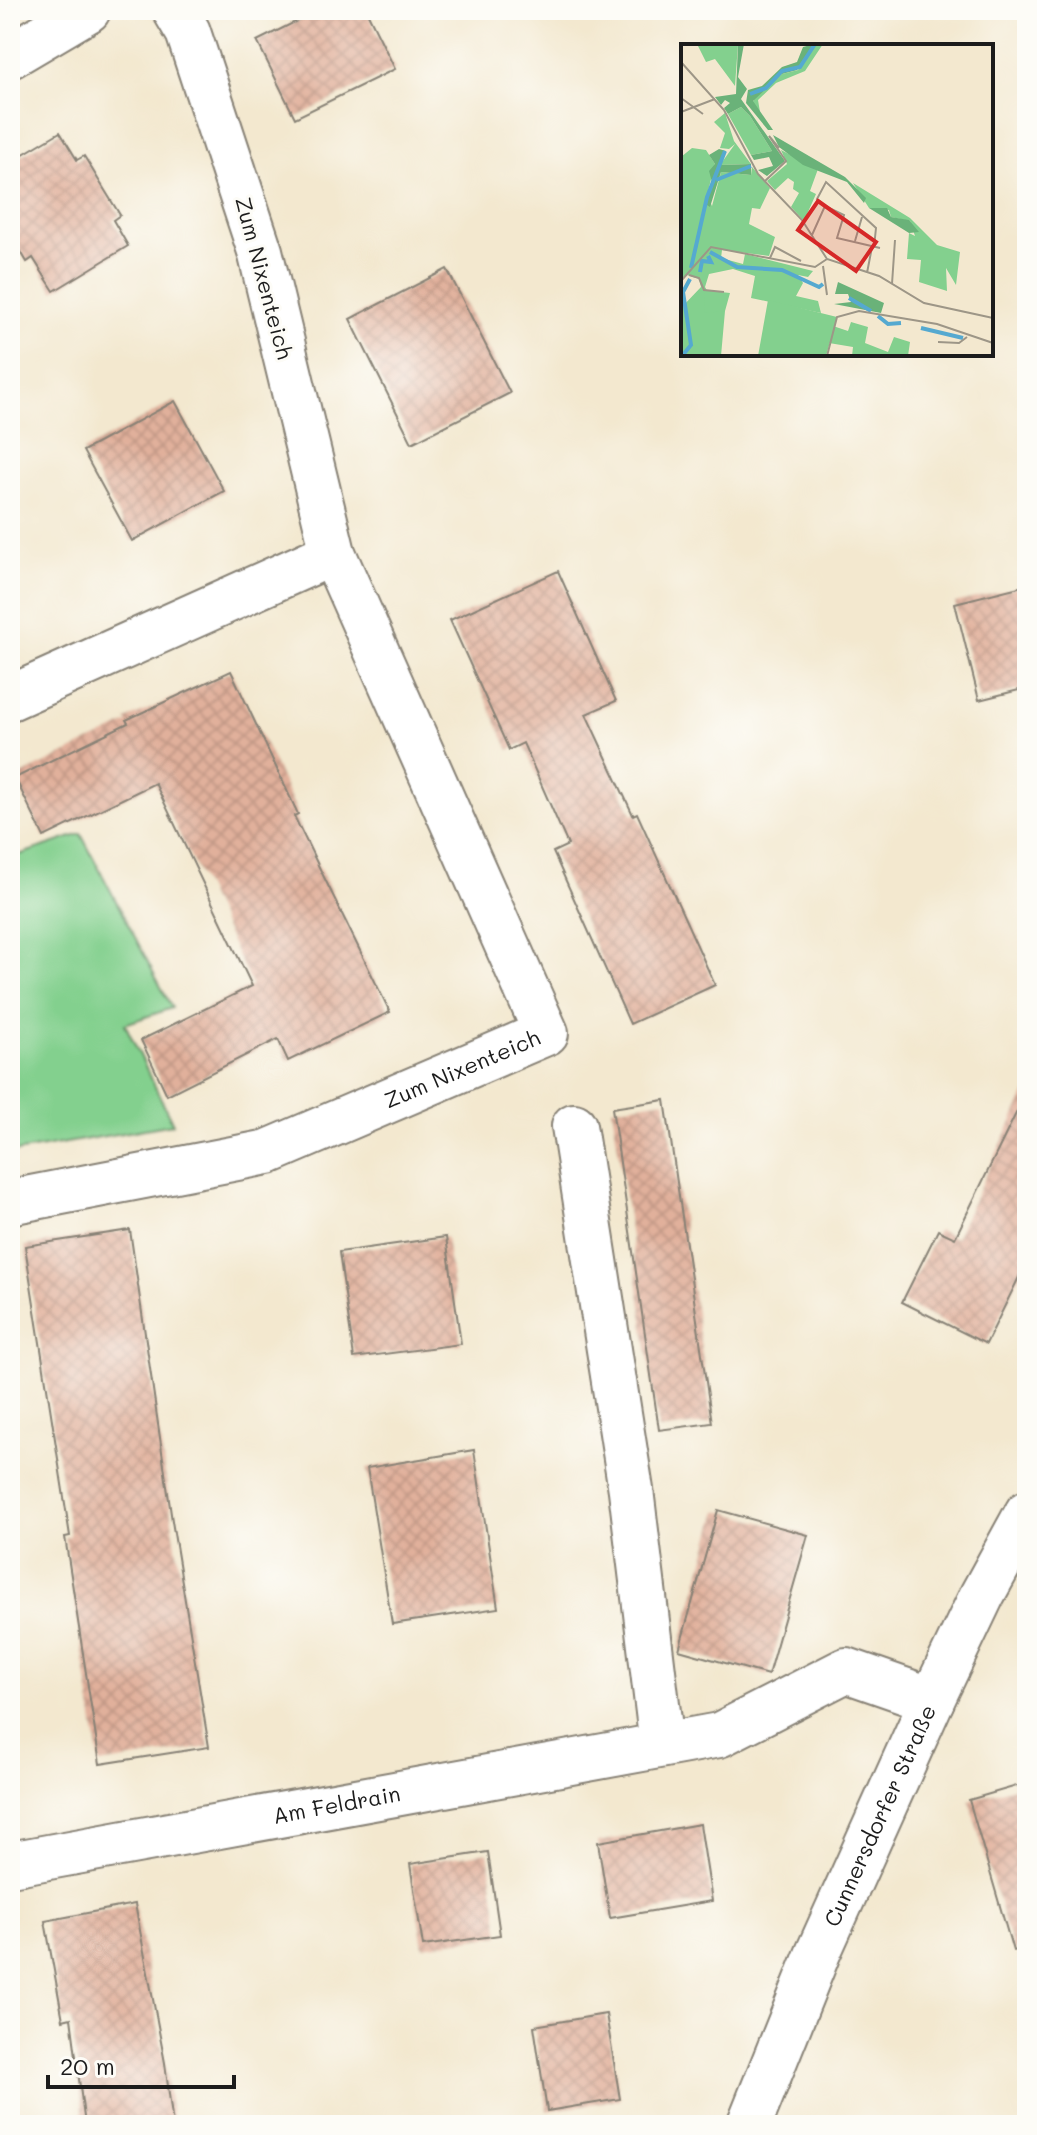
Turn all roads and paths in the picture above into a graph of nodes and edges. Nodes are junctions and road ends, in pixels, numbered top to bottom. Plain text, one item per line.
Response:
1 (88, 10) edge
2 (175, 10) edge
3 (10, 56) edge
4 (333, 553) junction
5 (10, 698) edge
6 (574, 1126) dead end
7 (10, 1202) edge
8 (1027, 1513) edge
9 (932, 1700) junction
10 (662, 1745) junction
11 (10, 1864) edge
12 (749, 2125) edge

1 - 3 street
2 - 4 street, Zum Nixenteich
4 - 5 street
4 - 7 street, Zum Nixenteich
6 - 10 street
8 - 9 street, Cunnersdorfer Straße
9 - 10 street, Am Feldrain
9 - 12 street, Cunnersdorfer Straße
10 - 11 street, Am Feldrain

